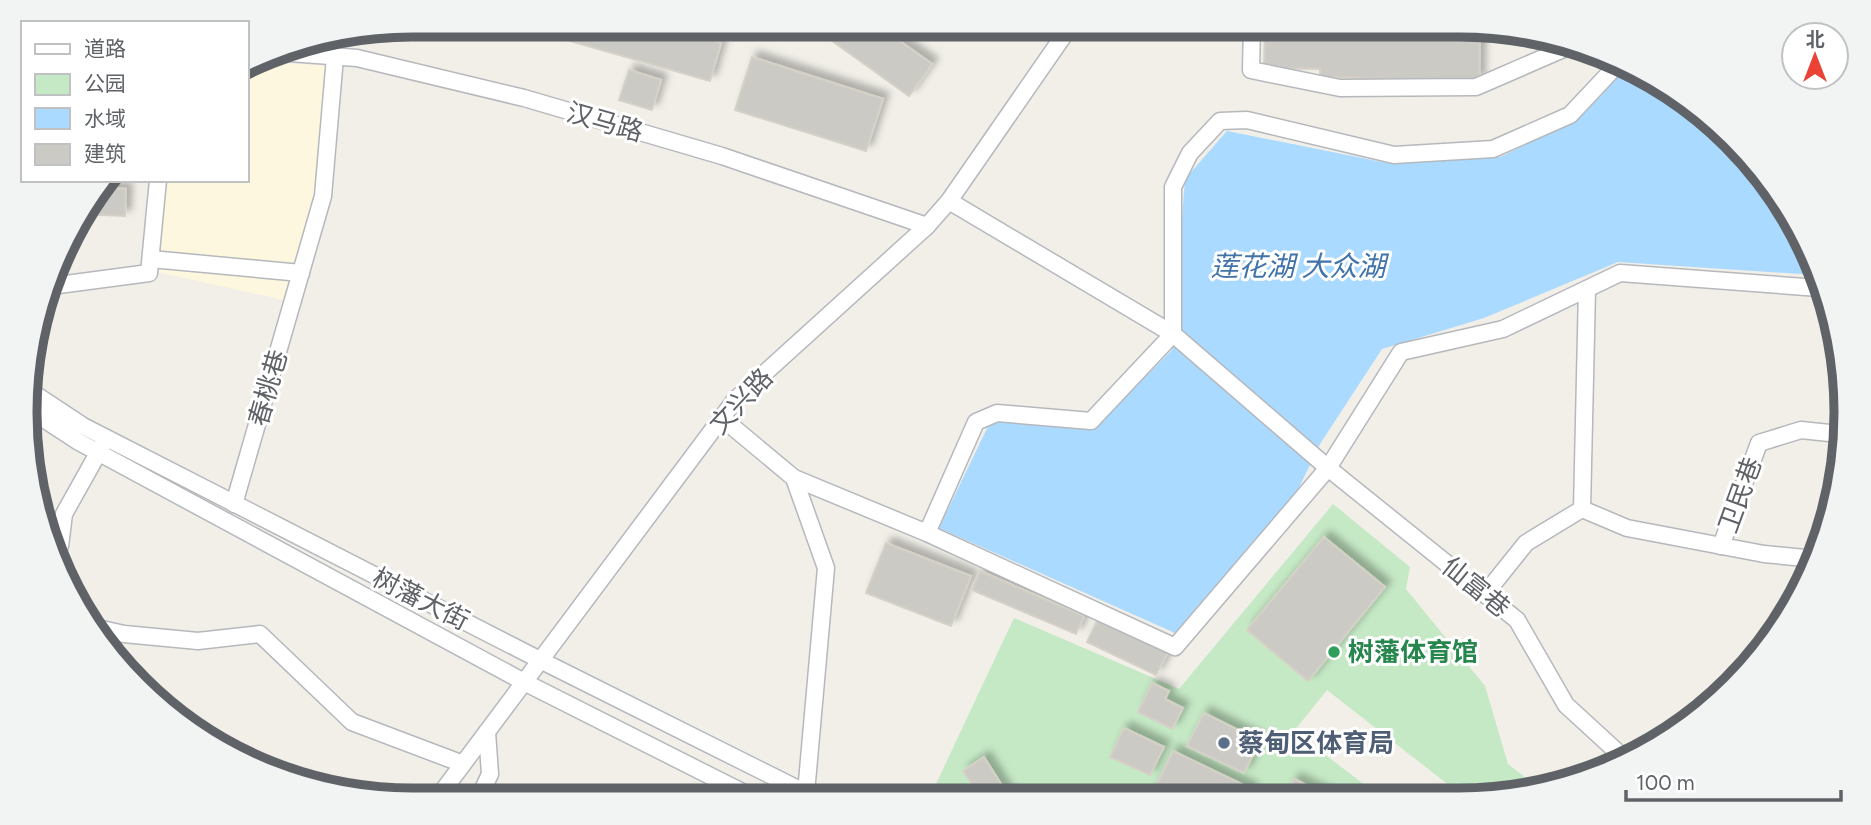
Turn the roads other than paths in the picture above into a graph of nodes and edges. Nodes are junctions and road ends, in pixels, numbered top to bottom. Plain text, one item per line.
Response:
1 (1062, 37) edge
2 (1252, 37) edge
3 (1560, 51) edge
4 (301, 54) edge
5 (335, 57) junction
6 (1612, 70) edge
7 (158, 182) edge
8 (949, 201) junction
9 (927, 226) junction
10 (150, 259) junction
11 (302, 273) junction
12 (59, 285) edge
13 (1812, 288) edge
14 (1587, 289) junction
15 (1173, 334) junction
16 (38, 396) edge
17 (37, 414) edge
18 (722, 418) junction
19 (1833, 433) edge
20 (105, 437) junction
21 (99, 453) junction
22 (1328, 468) junction
23 (794, 478) junction
24 (234, 503) junction
25 (1582, 509) junction
26 (927, 533) junction
27 (60, 543) edge
28 (1721, 546) junction
29 (1805, 558) edge
30 (1485, 594) junction
31 (106, 630) edge
32 (540, 660) junction
33 (523, 682) junction
34 (487, 732) junction
35 (1618, 752) edge
36 (463, 764) junction
37 (445, 788) edge
38 (484, 788) edge
39 (734, 788) edge
40 (796, 788) edge
41 (812, 788) edge

1 - 8 street, 文兴路
2 - 3 street
4 - 5 street, 汉马路
5 - 9 street, 汉马路
5 - 11 street, 春桃巷
6 - 15 street
7 - 10 street
8 - 9 street, 文兴路
8 - 15 street, 仙富巷
9 - 18 street, 文兴路
10 - 11 street
10 - 12 street
11 - 24 street, 春桃巷
13 - 14 street
14 - 22 street
14 - 25 street
15 - 22 street, 仙富巷
15 - 26 street
16 - 20 street, 树藩大街
17 - 21 street, 树藩大街
18 - 23 street
18 - 32 street, 文兴路
19 - 28 street, 卫民巷
20 - 21 street
20 - 24 street, 树藩大街
21 - 27 street
21 - 33 street, 树藩大街
22 - 26 street
22 - 30 street, 仙富巷
23 - 26 street
23 - 41 street
24 - 32 street, 树藩大街
25 - 28 street
25 - 30 street
28 - 29 street
30 - 35 street, 仙富巷
31 - 36 street
32 - 33 street, 文兴路
32 - 40 street, 树藩大街
33 - 34 street, 文兴路
33 - 39 street, 树藩大街
34 - 36 street, 文兴路
34 - 38 street
36 - 37 street, 文兴路

